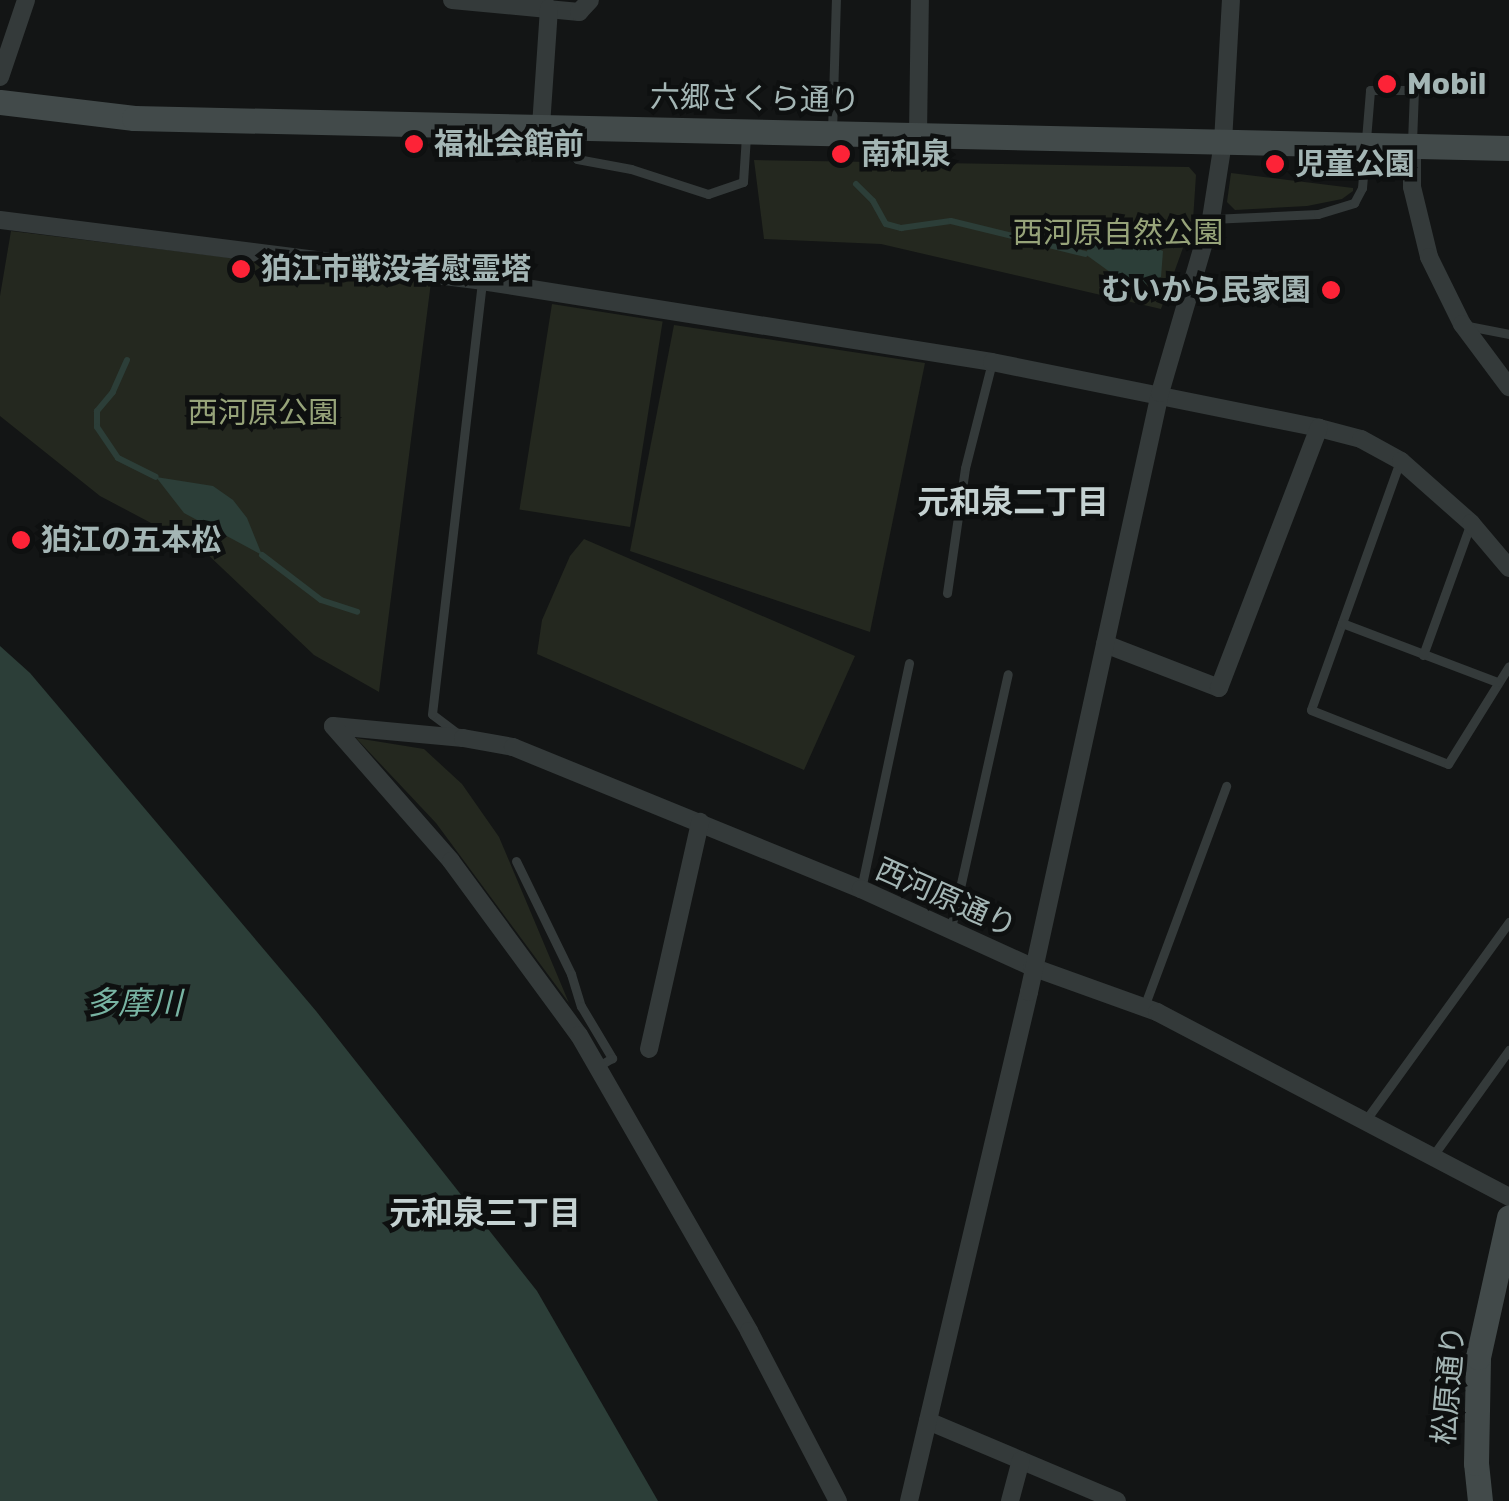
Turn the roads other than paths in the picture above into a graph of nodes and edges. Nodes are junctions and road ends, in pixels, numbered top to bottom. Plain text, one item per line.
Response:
1 (26, 0) edge
2 (452, 0) edge
3 (590, 0) edge
4 (836, 0) edge
5 (920, 0) edge
6 (1231, 0) edge
7 (549, 8) junction
8 (0, 78) edge
9 (0, 102) edge
10 (541, 126) junction
11 (578, 127) junction
12 (746, 130) junction
13 (832, 133) junction
14 (918, 135) junction
15 (1222, 142) junction
16 (1367, 145) junction
17 (1412, 146) junction
18 (1509, 148) edge
19 (1211, 219) junction
20 (0, 220) edge
21 (482, 281) junction
22 (1462, 324) junction
23 (1509, 334) edge
24 (992, 362) junction
25 (1509, 387) edge
26 (1160, 393) junction
27 (1318, 428) junction
28 (1400, 461) junction
29 (1471, 523) junction
30 (1509, 568) edge
31 (946, 593) dead end
32 (1342, 623) junction
33 (1105, 644) junction
34 (1424, 654) junction
35 (909, 663) dead end
36 (1509, 666) edge
37 (1008, 674) dead end
38 (1498, 682) junction
39 (463, 738) junction
40 (1226, 786) dead end
41 (700, 822) junction
42 (516, 861) dead end
43 (861, 889) junction
44 (1509, 922) edge
45 (951, 928) junction
46 (1032, 967) junction
47 (1144, 1006) junction
48 (649, 1050) dead end
49 (1509, 1050) edge
50 (597, 1067) junction
51 (1365, 1121) junction
52 (1431, 1158) junction
53 (1509, 1198) edge
54 (1509, 1217) edge
55 (928, 1421) junction
56 (1021, 1460) junction
57 (838, 1501) edge
58 (910, 1501) edge
59 (1010, 1501) edge
60 (1117, 1501) edge
61 (1480, 1501) edge

1 - 8 street
2 - 7 street
3 - 7 street
4 - 13 lane
5 - 14 street
6 - 15 street
7 - 10 street
9 - 10 main road, 六郷さくら通り
10 - 11 main road, 六郷さくら通り
11 - 12 main road, 六郷さくら通り
11 - 12 lane
12 - 13 main road, 六郷さくら通り
13 - 14 main road, 六郷さくら通り
14 - 15 main road, 六郷さくら通り
15 - 16 main road, 六郷さくら通り
15 - 19 street
16 - 17 main road, 六郷さくら通り
16 - 17 lane
16 - 19 lane
17 - 18 main road, 六郷さくら通り
17 - 22 street
19 - 26 street
20 - 21 street
21 - 24 street
21 - 39 lane
22 - 23 lane
22 - 25 street
24 - 26 street
24 - 31 lane
26 - 27 street
26 - 33 street
27 - 28 street
27 - 33 street
28 - 29 street
28 - 32 lane
29 - 30 street
29 - 34 lane
32 - 34 lane
32 - 38 lane
33 - 46 street
34 - 38 lane
35 - 43 lane
36 - 38 lane
37 - 45 lane
39 - 41 street, 西河原通り
39 - 50 street, 西河原通り
40 - 47 lane
41 - 43 street, 西河原通り
41 - 48 street
42 - 50 lane
43 - 45 street, 西河原通り
44 - 51 lane
45 - 46 street, 西河原通り
46 - 47 street, 西河原通り
46 - 55 street
47 - 51 street, 西河原通り
49 - 52 lane
50 - 57 street
51 - 52 street, 西河原通り
52 - 53 street, 西河原通り
54 - 61 main road, 松原通り
55 - 56 street
55 - 58 street
56 - 59 street
56 - 60 street

